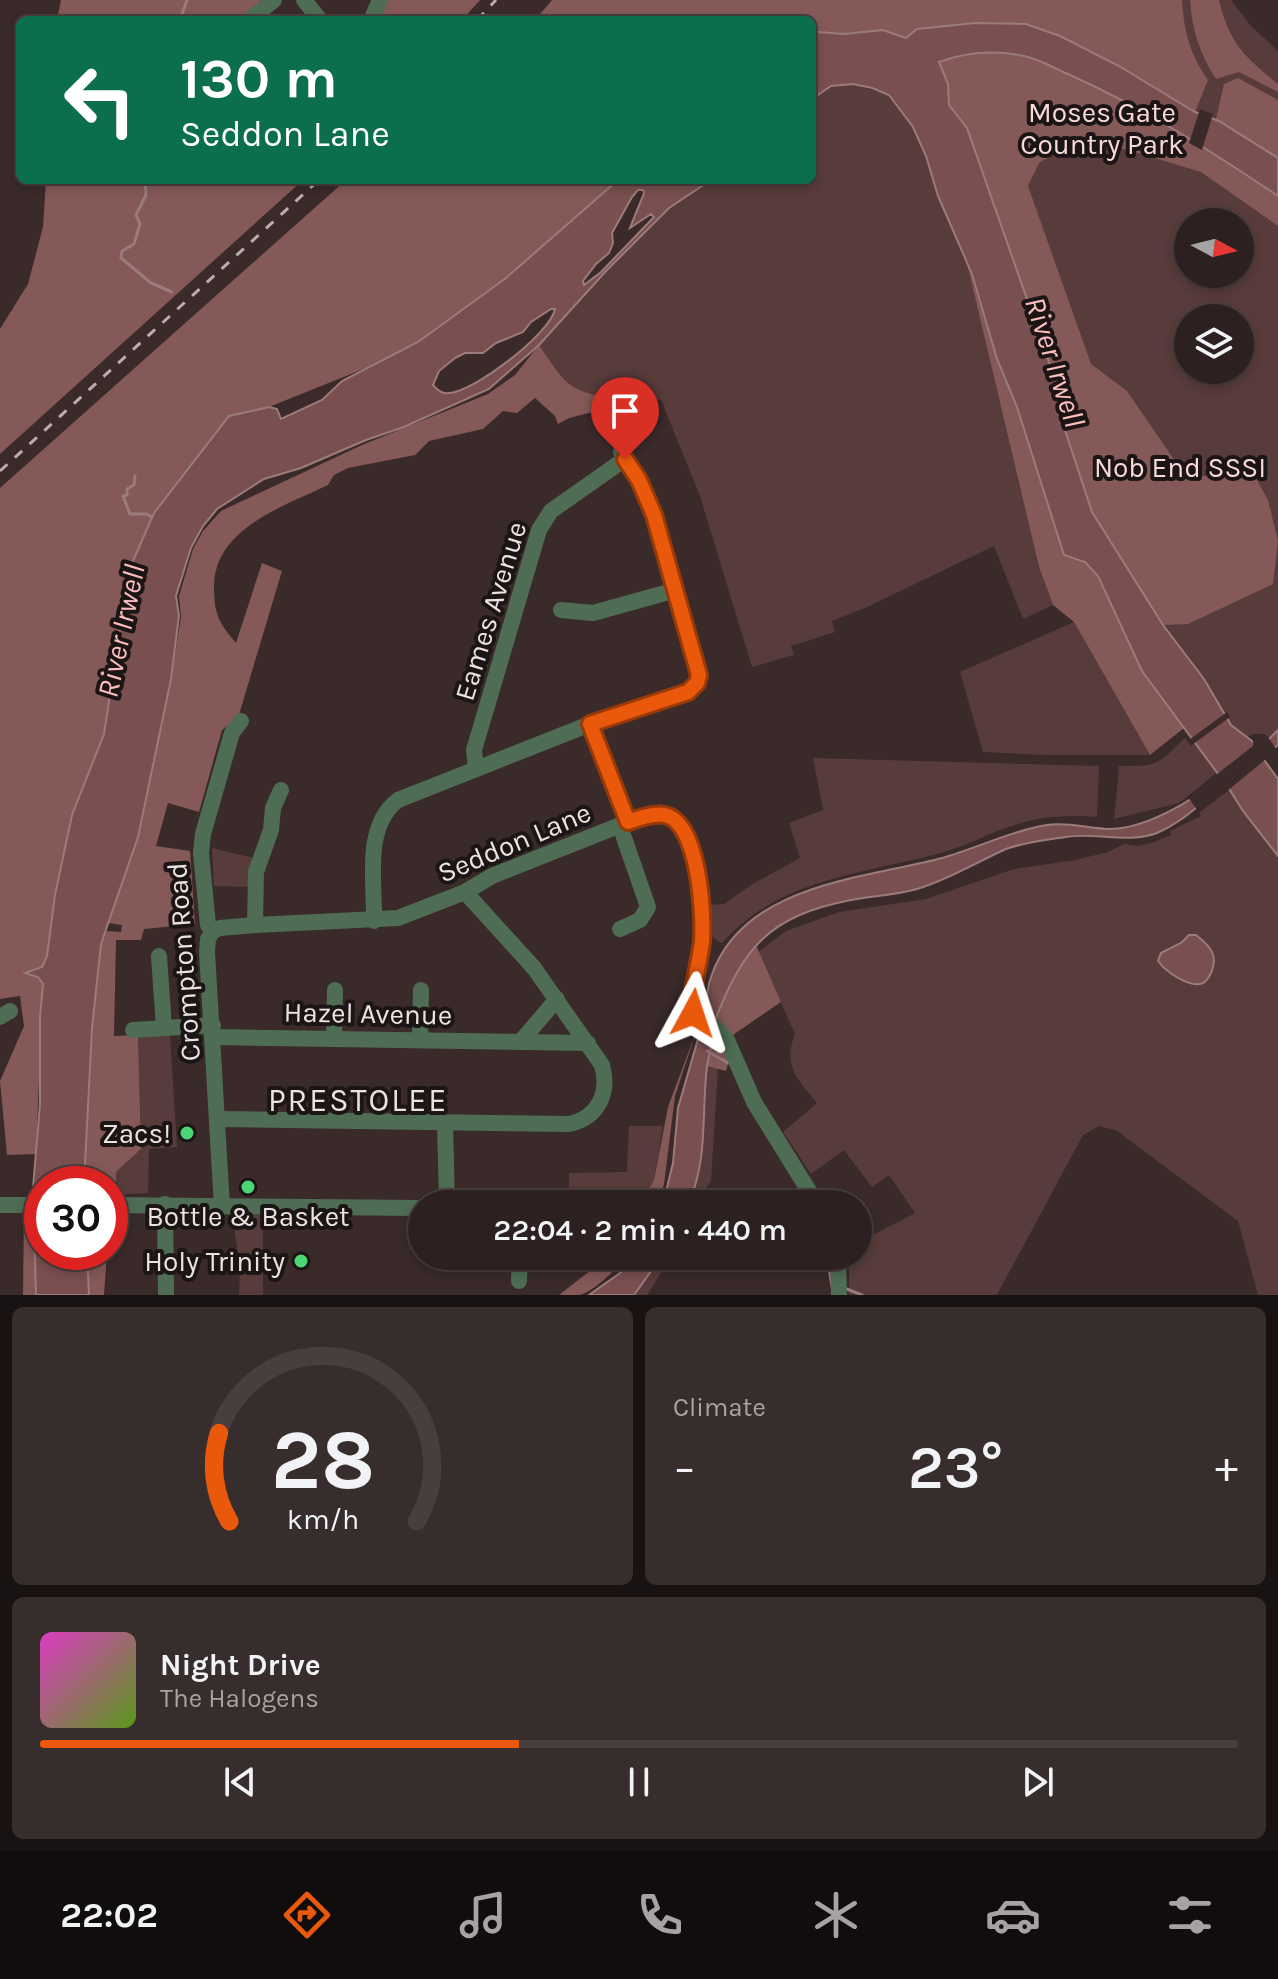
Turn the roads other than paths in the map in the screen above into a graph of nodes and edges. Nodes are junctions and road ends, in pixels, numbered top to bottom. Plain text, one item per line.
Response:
1 (274, 0) edge
2 (304, 0) edge
3 (254, 16) edge
4 (317, 16) edge
5 (676, 590) junction
6 (569, 608) dead end
7 (241, 721) dead end
8 (590, 724) junction
9 (476, 768) junction
10 (281, 788) dead end
11 (624, 824) junction
12 (465, 892) junction
13 (374, 921) junction
14 (255, 925) junction
15 (620, 929) dead end
16 (213, 931) junction
17 (159, 956) dead end
18 (335, 990) dead end
19 (421, 990) dead end
20 (557, 999) junction
21 (164, 1028) junction
22 (133, 1030) dead end
23 (213, 1031) junction
24 (334, 1037) junction
25 (420, 1040) junction
26 (522, 1040) junction
27 (588, 1043) junction
28 (219, 1119) junction
29 (445, 1123) junction
30 (447, 1190) edge
31 (808, 1190) edge
32 (165, 1204) junction
33 (0, 1205) edge
34 (24, 1205) edge
35 (128, 1205) edge
36 (222, 1207) junction
37 (408, 1208) edge
38 (521, 1270) edge
39 (838, 1270) edge
40 (519, 1281) dead end
41 (166, 1295) edge
42 (839, 1295) edge

1 - 3 street
2 - 4 street
5 - 6 street
5 - 8 street
5 - 9 street, Eames Avenue
7 - 16 street, Crompton Road
8 - 9 street
8 - 11 street
9 - 13 street
10 - 14 street
11 - 12 street, Seddon Lane
11 - 15 street
11 - 31 street, Seddon Lane
12 - 13 street, Seddon Lane
12 - 20 street
13 - 14 street, Seddon Lane
14 - 16 street, Seddon Lane
16 - 23 street, Crompton Road
17 - 21 street
18 - 24 street
19 - 25 street
20 - 26 street
20 - 27 street
21 - 22 street, Hazel Avenue
21 - 23 street, Hazel Avenue
23 - 24 street, Hazel Avenue
23 - 28 street, Crompton Road
24 - 25 street, Hazel Avenue
25 - 26 street, Hazel Avenue
26 - 27 street, Hazel Avenue
27 - 29 street
28 - 29 street
28 - 36 street, Crompton Road
29 - 30 street
32 - 35 street
32 - 36 street
32 - 41 street
33 - 34 street
36 - 37 street
38 - 40 street
39 - 42 street

